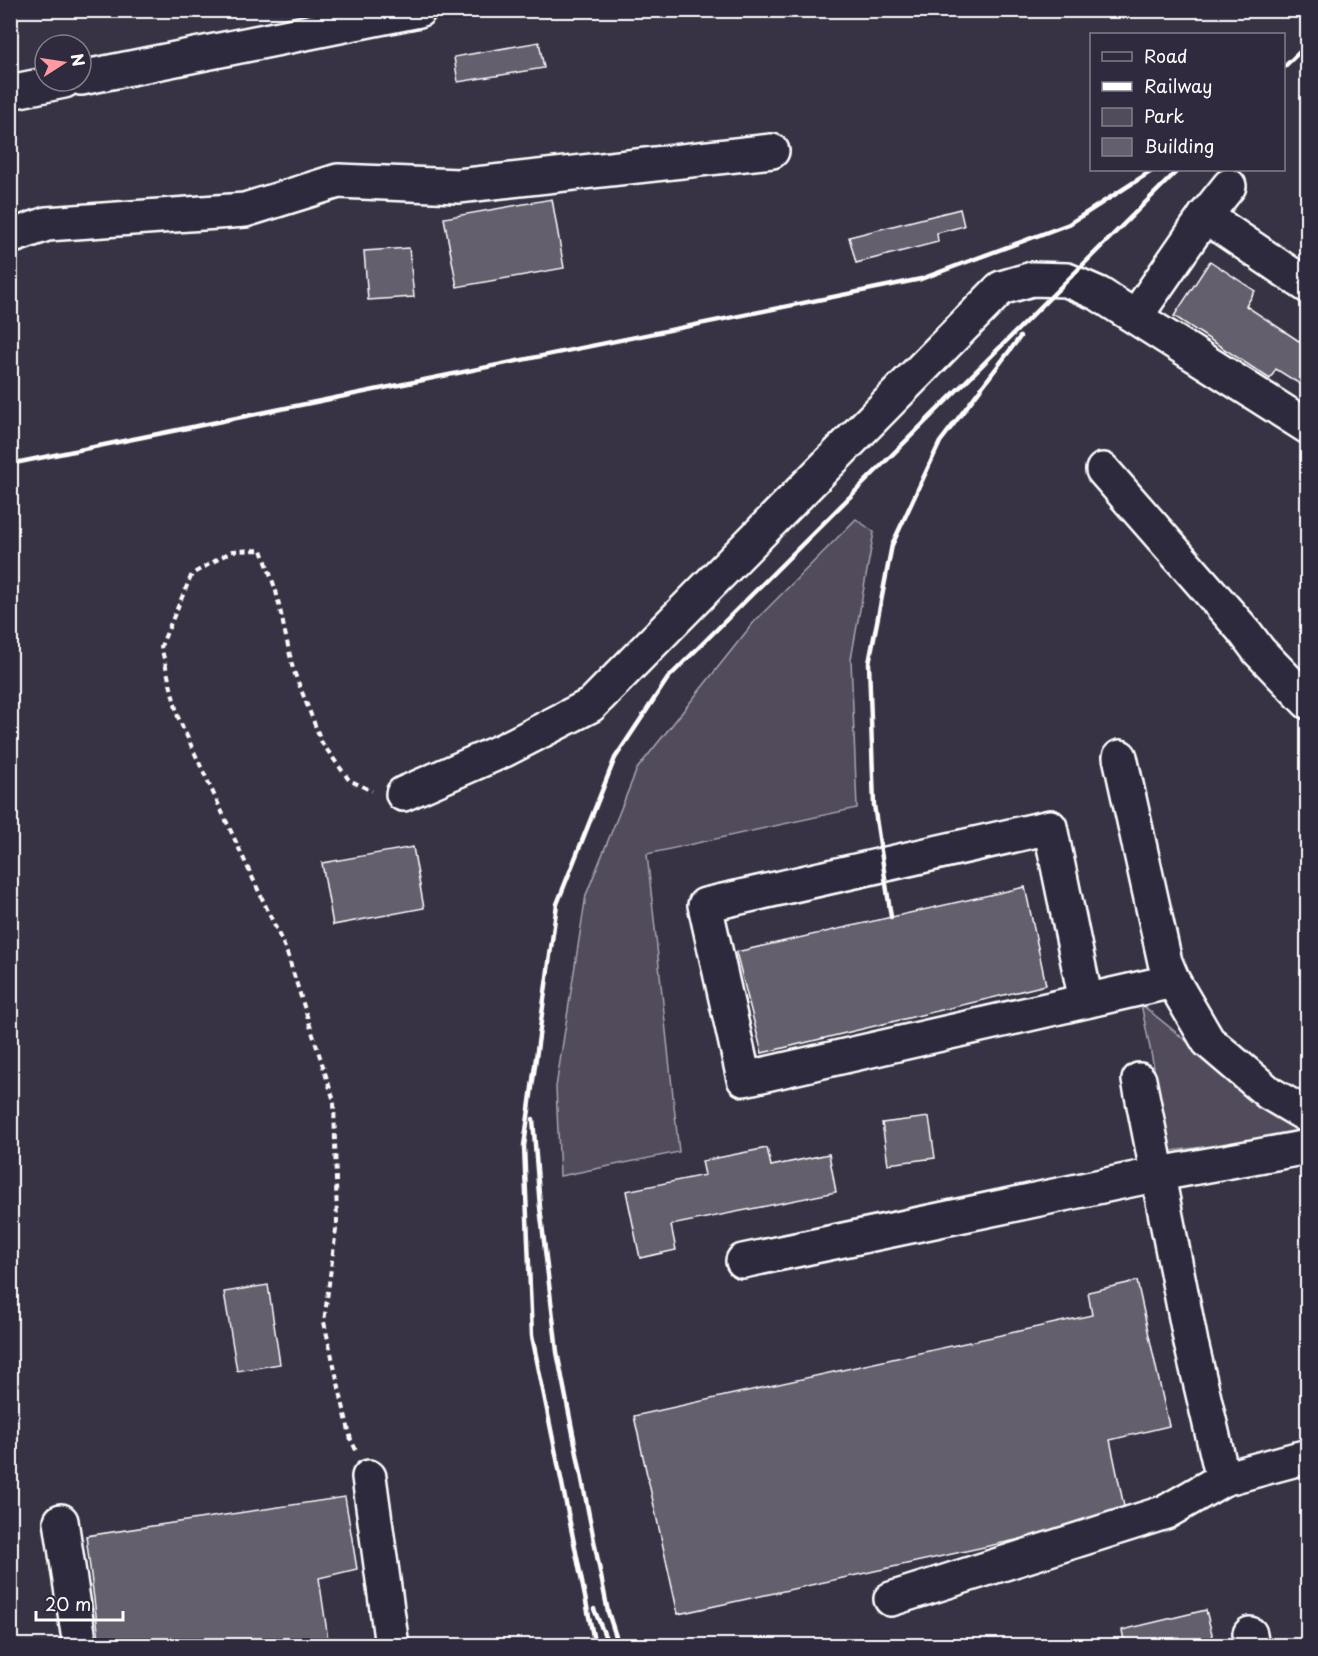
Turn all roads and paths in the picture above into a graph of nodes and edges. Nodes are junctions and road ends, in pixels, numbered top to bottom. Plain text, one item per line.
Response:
1 (419, 10) edge
2 (93, 76) edge
3 (33, 87) edge
4 (10, 92) edge
5 (772, 151) dead end
6 (1228, 186) dead end
7 (1206, 216) junction
8 (10, 237) edge
9 (1308, 285) edge
10 (1136, 316) junction
11 (1308, 427) edge
12 (1103, 470) dead end
13 (1308, 702) edge
14 (1119, 757) dead end
15 (404, 794) joint
16 (1173, 981) junction
17 (1086, 1001) junction
18 (1139, 1080) dead end
19 (1308, 1116) edge
20 (1308, 1147) edge
21 (1159, 1174) junction
22 (744, 1261) dead end
23 (1308, 1456) edge
24 (369, 1477) joint
25 (1223, 1479) junction
26 (61, 1521) dead end
27 (891, 1599) dead end
28 (80, 1646) edge
29 (392, 1646) edge

1 - 2 street
3 - 4 street
5 - 8 street
6 - 7 street
7 - 9 street
7 - 10 street
10 - 11 street
10 - 15 street
12 - 13 street
14 - 16 street
15 - 24 path
16 - 17 street
16 - 19 street
17 - 17 street
18 - 21 street
20 - 21 street
21 - 22 street
21 - 25 street
23 - 25 street
24 - 29 street
25 - 27 street
26 - 28 street

